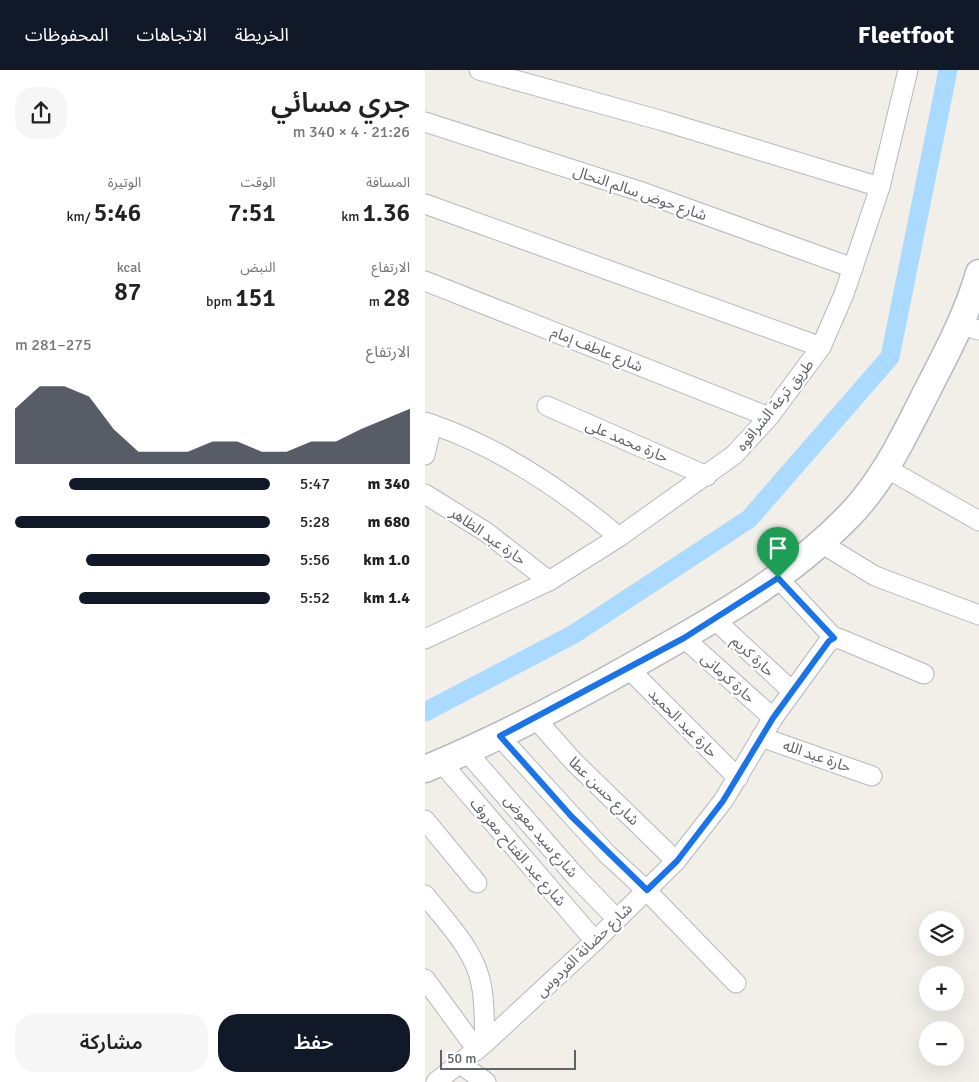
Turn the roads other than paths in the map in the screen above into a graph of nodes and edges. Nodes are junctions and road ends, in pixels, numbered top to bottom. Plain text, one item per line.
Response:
1 (479, 70) edge
2 (908, 70) edge
3 (425, 122) edge
4 (880, 187) junction
5 (425, 204) edge
6 (853, 268) junction
7 (979, 273) edge
8 (425, 281) edge
9 (970, 328) edge
10 (821, 346) junction
11 (547, 406) dead end
12 (769, 417) junction
13 (429, 423) edge
14 (425, 455) edge
15 (886, 468) junction
16 (707, 476) junction
17 (425, 494) edge
18 (979, 521) edge
19 (619, 538) junction
20 (821, 543) junction
21 (778, 578) junction
22 (549, 581) junction
23 (979, 615) edge
24 (715, 620) junction
25 (684, 638) junction
26 (834, 638) junction
27 (425, 639) edge
28 (628, 668) junction
29 (924, 674) dead end
30 (792, 691) junction
31 (534, 718) junction
32 (773, 718) junction
33 (500, 736) junction
34 (761, 737) junction
35 (467, 752) junction
36 (433, 766) edge
37 (872, 776) dead end
38 (738, 778) junction
39 (425, 820) edge
40 (677, 861) junction
41 (477, 883) dead end
42 (647, 890) junction
43 (425, 895) edge
44 (617, 919) junction
45 (595, 941) junction
46 (425, 978) edge
47 (736, 983) dead end
48 (481, 1047) junction
49 (460, 1064) junction
50 (436, 1082) edge
51 (486, 1082) edge

1 - 4 street
2 - 4 street, طريق ترعة الشراقوه
3 - 6 street, شارع حوض سالم النحال
4 - 6 street, طريق ترعة الشراقوه
5 - 10 street
6 - 10 street, طريق ترعة الشراقوه
7 - 9 street
8 - 12 street, شارع عاطف إمام
9 - 15 street
10 - 12 street, طريق ترعة الشراقوه
11 - 16 street, حارة محمد على
12 - 16 street, طريق ترعة الشراقوه
13 - 14 street
13 - 19 street
15 - 18 street
15 - 20 street
16 - 19 street, طريق ترعة الشراقوه
17 - 22 street, حارة عبد الظاهر
19 - 22 street, طريق ترعة الشراقوه
20 - 21 street
20 - 23 street
21 - 24 street
21 - 26 street
22 - 27 street, طريق ترعة الشراقوه
24 - 25 street
24 - 30 street, حارة كريم
25 - 28 street
25 - 32 street, حارة كرمانى
26 - 29 street
26 - 30 street, شارع حضانة الفردوس
28 - 31 street
28 - 38 street, حارة عبد الحميد
30 - 32 street, شارع حضانة الفردوس
31 - 33 street
31 - 40 street, شارع حسن عطا
32 - 34 street, شارع حضانة الفردوس
33 - 35 street
33 - 42 street
34 - 37 street, حارة عبد الله
34 - 38 street, شارع حضانة الفردوس
35 - 36 street
35 - 44 street, شارع سيد معوض
36 - 45 street, شارع عبد الفتاح معروف
38 - 40 street, شارع حضانة الفردوس
39 - 41 street
40 - 42 street, شارع حضانة الفردوس
42 - 44 street, شارع حضانة الفردوس
42 - 47 street
43 - 48 street
44 - 45 street, شارع حضانة الفردوس
45 - 48 street, شارع حضانة الفردوس
46 - 48 street
48 - 49 street, شارع حضانة الفردوس
49 - 50 street, شارع حضانة الفردوس
49 - 51 street

